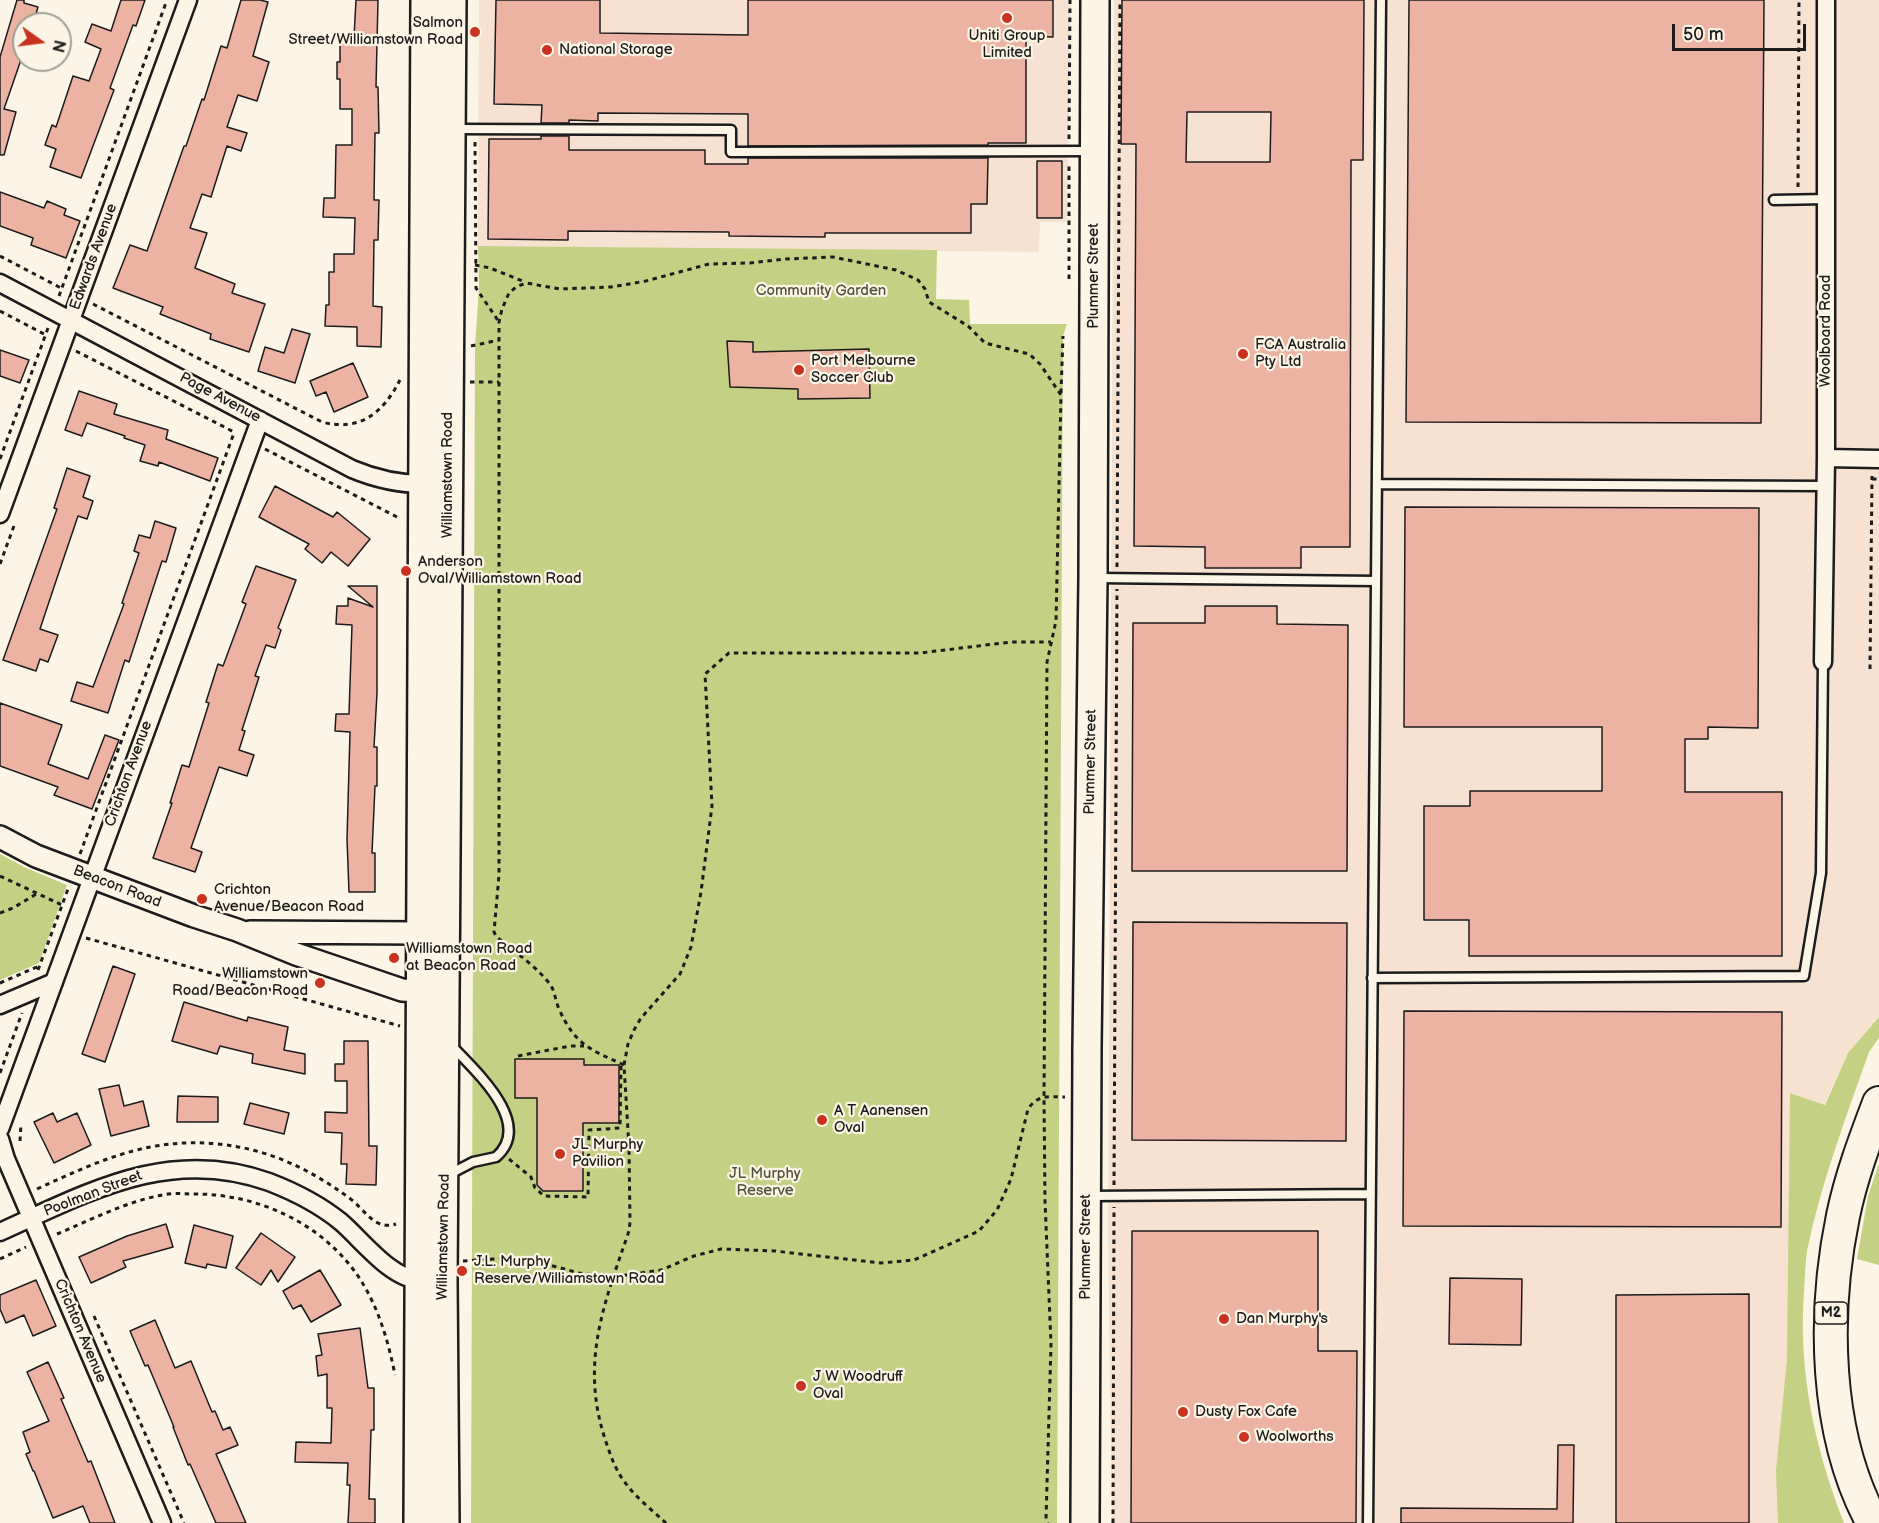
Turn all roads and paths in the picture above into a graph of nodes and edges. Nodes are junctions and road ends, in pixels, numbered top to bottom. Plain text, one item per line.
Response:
1 (167, 0) edge
2 (188, 0) edge
3 (425, 0) edge
4 (452, 0) edge
5 (1095, 0) edge
6 (1120, 0) edge
7 (1381, 0) edge
8 (1799, 0) edge
9 (1826, 0) edge
10 (438, 129) junction
11 (1094, 151) junction
12 (1826, 199) junction
13 (1774, 200) dead end
14 (1798, 200) junction
15 (0, 256) edge
16 (0, 283) edge
17 (526, 283) junction
18 (62, 288) junction
19 (80, 297) junction
20 (0, 311) edge
21 (54, 311) junction
22 (71, 320) junction
23 (499, 322) junction
24 (45, 335) junction
25 (1063, 336) dead end
26 (499, 340) junction
27 (63, 344) junction
28 (449, 350) junction
29 (399, 380) dead end
30 (475, 382) dead end
31 (499, 382) junction
32 (1061, 395) junction
33 (260, 420) junction
34 (234, 433) junction
35 (252, 441) junction
36 (1826, 458) junction
37 (0, 459) edge
38 (1875, 459) edge
39 (1872, 479) junction
40 (1879, 479) edge
41 (1377, 483) junction
42 (436, 484) junction
43 (1826, 486) junction
44 (0, 514) edge
45 (399, 518) dead end
46 (1105, 578) junction
47 (1376, 581) junction
48 (1051, 642) junction
49 (1823, 662) joint
50 (1870, 669) dead end
51 (0, 837) edge
52 (83, 874) junction
53 (0, 876) edge
54 (38, 893) junction
55 (0, 913) edge
56 (237, 930) junction
57 (420, 933) junction
58 (72, 934) junction
59 (88, 939) junction
60 (85, 948) dead end
61 (445, 950) junction
62 (40, 966) dead end
63 (1372, 978) junction
64 (54, 982) junction
65 (0, 984) edge
66 (420, 991) junction
67 (0, 1005) edge
68 (421, 1026) junction
69 (445, 1038) junction
70 (584, 1046) junction
71 (518, 1056) dead end
72 (622, 1065) junction
73 (1088, 1096) junction
74 (1115, 1096) junction
75 (1044, 1097) junction
76 (1879, 1103) edge
77 (22, 1120) dead end
78 (0, 1129) edge
79 (0, 1139) edge
80 (21, 1148) dead end
81 (501, 1153) junction
82 (445, 1177) junction
83 (39, 1188) dead end
84 (1371, 1194) junction
85 (1086, 1196) junction
86 (1114, 1196) junction
87 (48, 1210) junction
88 (31, 1218) junction
89 (0, 1232) edge
90 (58, 1233) junction
91 (41, 1240) junction
92 (0, 1258) edge
93 (436, 1275) junction
94 (613, 1277) junction
95 (94, 1316) dead end
96 (395, 1375) dead end
97 (162, 1523) edge
98 (184, 1523) edge
99 (418, 1523) edge
100 (445, 1523) edge
101 (666, 1523) edge
102 (1048, 1523) edge
103 (1085, 1523) edge
104 (1113, 1523) edge
105 (1368, 1523) edge
106 (1873, 1523) edge

1 - 18 path
2 - 19 street, Edwards Avenue
3 - 10 main road, Williamstown Road
4 - 10 main road, Williamstown Road
5 - 11 main road, Plummer Street
6 - 46 path
7 - 41 lane
8 - 14 path
9 - 12 street, Woolboard Road
10 - 11 lane
10 - 28 main road, Williamstown Road
10 - 42 main road, Williamstown Road
11 - 46 main road, Plummer Street
12 - 14 lane
12 - 36 street, Woolboard Road
13 - 14 lane
15 - 18 path
16 - 21 street, Page Avenue
17 - 23 path
17 - 23 path
17 - 32 path
18 - 19 path
18 - 21 path
19 - 22 street, Edwards Avenue
19 - 29 path
20 - 24 path
21 - 22 street, Page Avenue
21 - 24 path
22 - 27 street, Edwards Avenue
22 - 33 street, Page Avenue
23 - 26 path
24 - 27 path
24 - 37 path
25 - 32 path
26 - 28 path
26 - 31 path
27 - 34 path
27 - 44 street, Edwards Avenue
28 - 42 main road, Williamstown Road
30 - 31 path
31 - 70 path
32 - 48 path
33 - 35 street, Crichton Avenue
33 - 42 street, Page Avenue
34 - 35 path
34 - 52 path
35 - 45 path
35 - 52 street, Crichton Avenue
36 - 38 street
36 - 43 street, Woolboard Road
38 - 39 path
39 - 40 path
39 - 50 path
41 - 43 lane
41 - 47 lane
42 - 57 main road, Williamstown Road
42 - 61 main road, Williamstown Road
43 - 49 street, Woolboard Road
46 - 47 lane
46 - 73 main road, Plummer Street
46 - 74 path
47 - 63 lane
48 - 72 path
48 - 75 path
49 - 63 lane
51 - 52 street, Beacon Road
52 - 54 path
52 - 56 street, Beacon Road
52 - 58 street, Crichton Avenue
53 - 54 path
54 - 55 path
56 - 57 street, Beacon Road
56 - 66 street, Beacon Road
57 - 61 main road
57 - 66 main road, Williamstown Road
58 - 59 path
58 - 64 street, Crichton Avenue
59 - 60 path
59 - 68 path
61 - 66 main road
61 - 69 main road, Williamstown Road
62 - 65 path
63 - 84 lane
64 - 67 street
64 - 78 street, Crichton Avenue
66 - 68 main road, Williamstown Road
68 - 93 main road, Williamstown Road
69 - 81 lane
69 - 82 main road, Williamstown Road
70 - 71 path
70 - 72 path
72 - 81 path
72 - 94 path
73 - 74 path
73 - 75 path
73 - 85 main road, Plummer Street
74 - 86 path
75 - 94 path
75 - 102 path
76 - 106 highway, M2
77 - 80 path
79 - 88 street, Crichton Avenue
81 - 82 lane
82 - 93 main road, Williamstown Road
83 - 87 path
84 - 86 lane
84 - 105 lane
85 - 86 lane
85 - 103 main road, Plummer Street
86 - 104 path
87 - 88 street, Poolman Street
87 - 90 path
87 - 93 street, Poolman Street
88 - 89 street, Poolman Street
88 - 91 street, Crichton Avenue
90 - 91 path
90 - 96 path
91 - 92 path
91 - 97 street, Crichton Avenue
93 - 94 path
93 - 99 main road, Williamstown Road
93 - 100 main road, Williamstown Road
94 - 101 path
95 - 98 path

